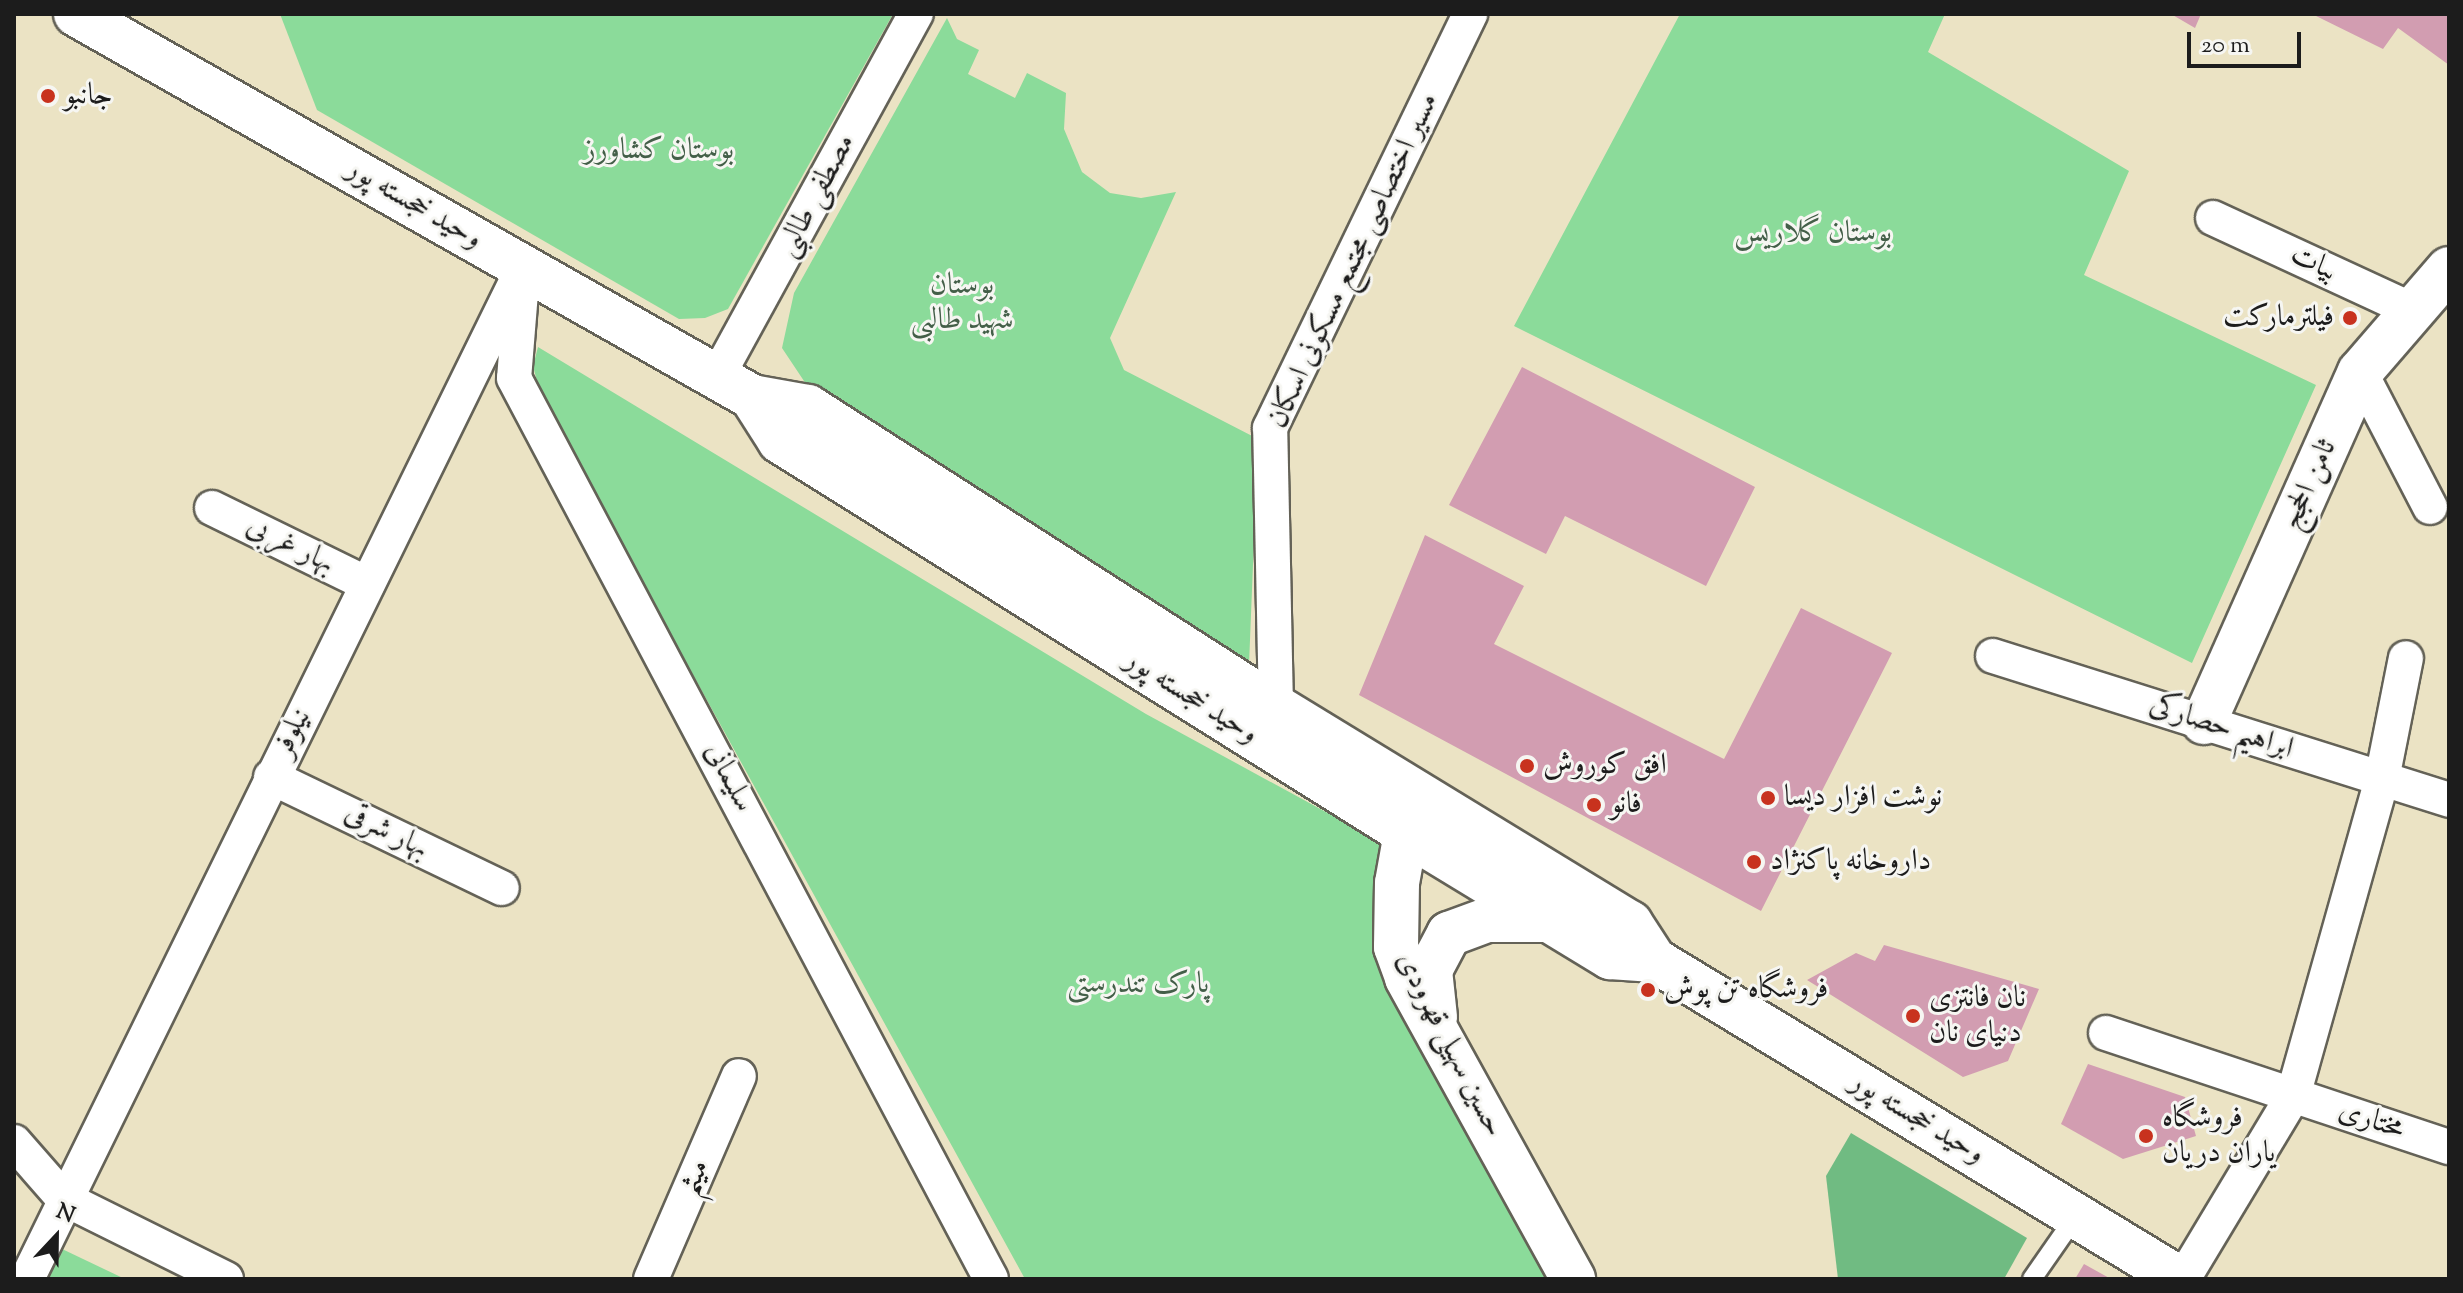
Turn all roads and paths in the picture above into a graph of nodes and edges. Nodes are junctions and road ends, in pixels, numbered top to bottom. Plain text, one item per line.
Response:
1 (76, 14) edge
2 (916, 14) edge
3 (1470, 14) edge
4 (2213, 218) dead end
5 (523, 267) junction
6 (2449, 269) edge
7 (2412, 310) junction
8 (2360, 372) junction
9 (734, 387) junction
10 (2430, 507) dead end
11 (212, 508) dead end
12 (367, 584) junction
13 (1993, 656) dead end
14 (2406, 658) dead end
15 (1276, 707) junction
16 (2204, 722) junction
17 (271, 777) junction
18 (2382, 779) junction
19 (2449, 800) edge
20 (1414, 815) junction
21 (502, 888) dead end
22 (1549, 920) junction
23 (1654, 960) junction
24 (2106, 1033) dead end
25 (1439, 1035) junction
26 (739, 1076) dead end
27 (2293, 1096) junction
28 (14, 1142) edge
29 (2449, 1147) edge
30 (63, 1198) junction
31 (2076, 1216) junction
32 (27, 1279) edge
33 (226, 1279) edge
34 (651, 1279) edge
35 (991, 1279) edge
36 (1573, 1279) edge
37 (2032, 1279) edge
38 (2182, 1279) edge

1 - 5 main road, وحید خجسته پور
2 - 9 street, مصطفی طالبی
3 - 15 street, مسیر اختصاصی مجتمع مسکونی اسکان
4 - 7 street, بیات
5 - 9 main road, وحید خجسته پور
5 - 12 street, نیلوفر
5 - 35 street, سلیمانی
6 - 7 main road, ثامن الحجج
7 - 8 main road, ثامن الحجج
8 - 10 street
8 - 16 main road, ثامن الحجج
9 - 15 main road, وحید خجسته پور
9 - 20 main road, وحید خجسته پور
11 - 12 street, بهار غربی
12 - 17 street, نیلوفر
13 - 16 street, ابراهیم حصارکی
14 - 18 street
15 - 20 main road, وحید خجسته پور
16 - 18 street, ابراهیم حصارکی
17 - 21 street, بهار شرقی
17 - 30 street, نیلوفر
18 - 19 street, ابراهیم حصارکی
18 - 27 street
20 - 22 main road, وحید خجسته پور
20 - 23 main road, وحید خجسته پور
20 - 25 main road, حسین سهیلی قهرودی
22 - 23 main road, وحید خجسته پور
22 - 25 main road
23 - 31 main road, وحید خجسته پور
24 - 27 street, مختاری
25 - 36 main road, حسین سهیلی قهرودی
26 - 34 street, میثم
27 - 29 street, مختاری
27 - 38 street
28 - 30 street
30 - 32 street, نیلوفر
30 - 33 street
31 - 37 lane
31 - 38 main road, وحید خجسته پور

